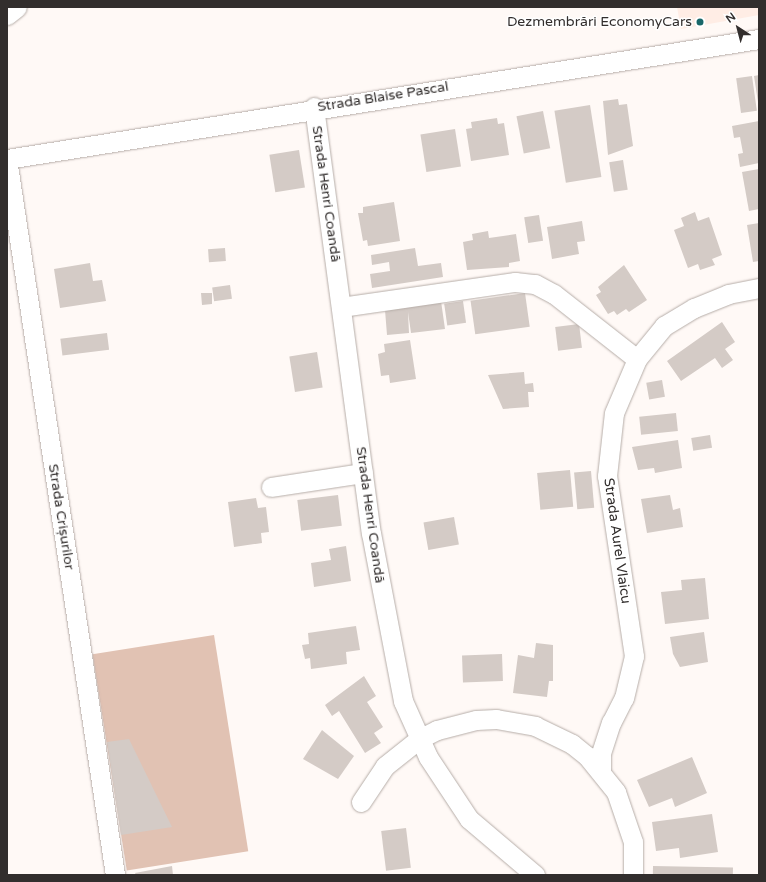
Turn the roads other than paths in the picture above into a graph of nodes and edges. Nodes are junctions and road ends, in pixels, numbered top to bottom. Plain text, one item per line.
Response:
1 (16, 7) edge
2 (7, 14) edge
3 (759, 39) edge
4 (314, 107) junction
5 (7, 159) edge
6 (759, 288) edge
7 (341, 307) junction
8 (637, 359) junction
9 (363, 473) junction
10 (270, 487) dead end
11 (419, 739) junction
12 (601, 771) junction
13 (361, 802) dead end
14 (115, 875) edge
15 (535, 875) edge
16 (633, 875) edge

1 - 2 main road
3 - 4 street, Strada Blaise Pascal
4 - 5 street, Strada Blaise Pascal
4 - 7 street, Strada Henri Coandă
5 - 14 street, Strada Crișurilor
6 - 8 street, Strada Aurel Vlaicu
7 - 8 street
7 - 9 street, Strada Henri Coandă
8 - 12 street, Strada Aurel Vlaicu
9 - 10 street
9 - 11 street, Strada Henri Coandă
11 - 12 street
11 - 13 street
11 - 15 street, Strada Henri Coandă
12 - 16 street

